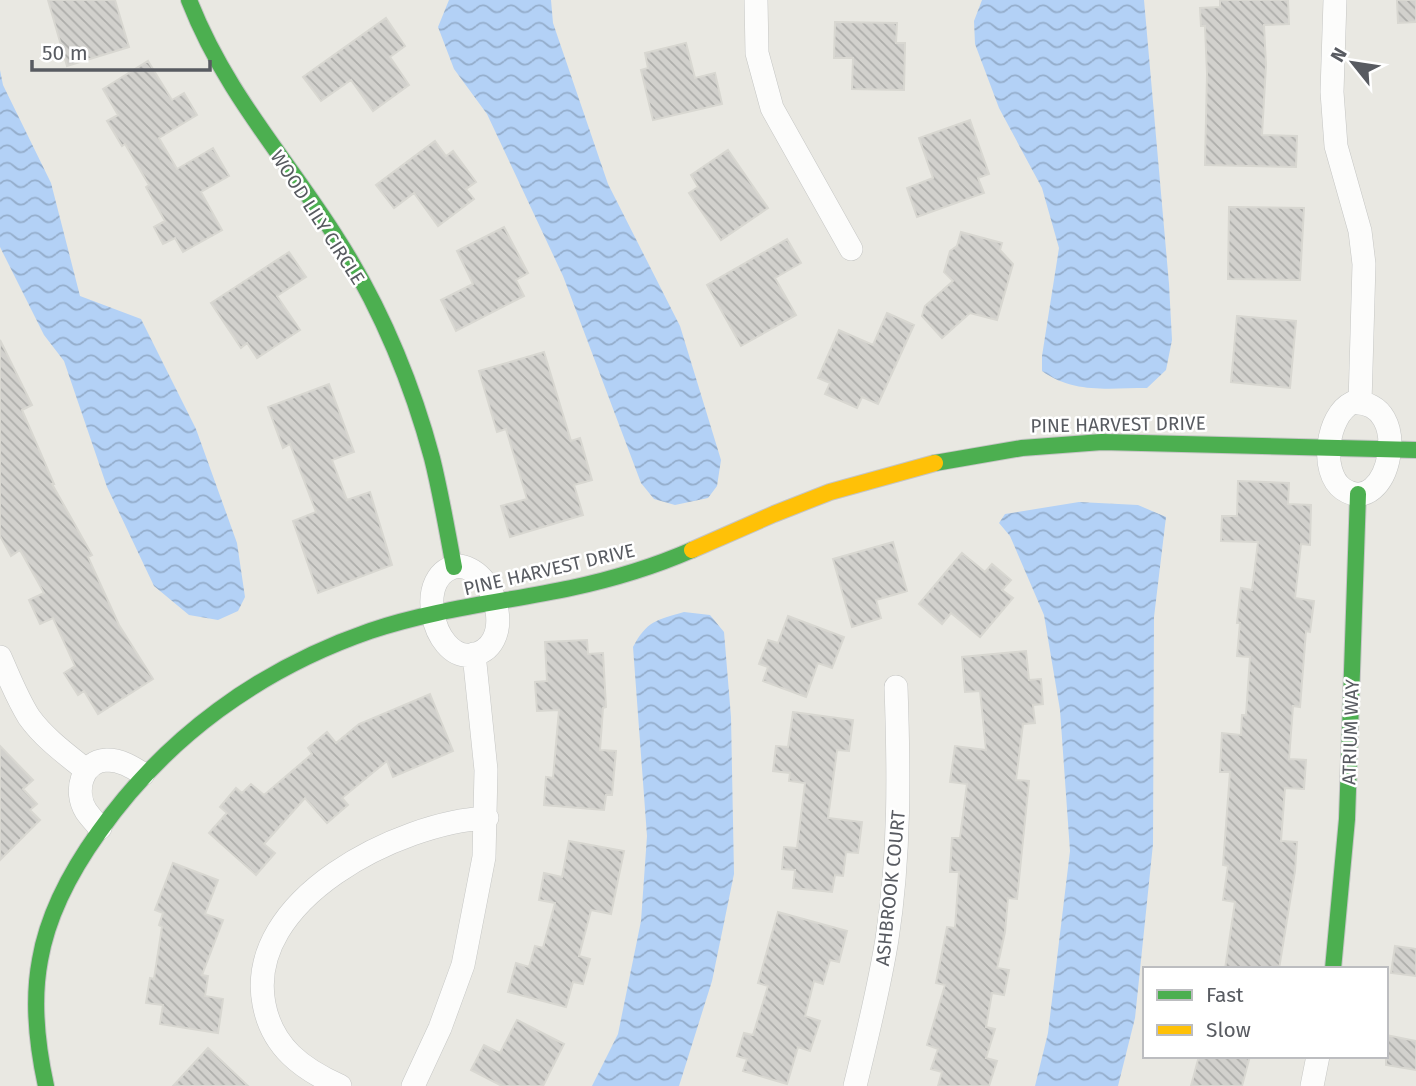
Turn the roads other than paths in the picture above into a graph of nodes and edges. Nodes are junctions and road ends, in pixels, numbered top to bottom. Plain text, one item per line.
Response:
1 (189, 0) edge
2 (756, 0) edge
3 (1335, 0) edge
4 (851, 249) dead end
5 (1360, 403) junction
6 (1330, 447) junction
7 (1390, 449) junction
8 (1416, 450) edge
9 (1358, 494) junction
10 (454, 567) junction
11 (495, 604) junction
12 (434, 615) junction
13 (474, 654) junction
14 (0, 657) edge
15 (896, 687) dead end
16 (86, 770) junction
17 (144, 774) junction
18 (486, 818) junction
19 (100, 828) junction
20 (1333, 967) edge
21 (1318, 1058) edge
22 (46, 1086) edge
23 (340, 1086) edge
24 (413, 1086) edge
25 (855, 1086) edge
26 (1312, 1086) edge

1 - 10 street, WOOD LILY CIRCLE
2 - 4 street
3 - 5 street
5 - 6 street
5 - 7 street
6 - 7 street, PINE HARVEST DRIVE
6 - 9 street
6 - 11 street, PINE HARVEST DRIVE
7 - 8 street, PINE HARVEST DRIVE
7 - 9 street
9 - 20 street, ATRIUM WAY
10 - 11 street
10 - 12 street
11 - 12 street, PINE HARVEST DRIVE
11 - 13 street
12 - 13 street
12 - 17 street, PINE HARVEST DRIVE
13 - 18 street
14 - 16 street
15 - 25 street, ASHBROOK COURT
16 - 17 street
16 - 19 street
17 - 19 street, PINE HARVEST DRIVE
18 - 23 street
18 - 24 street
19 - 22 street, PINE HARVEST DRIVE
21 - 26 street

